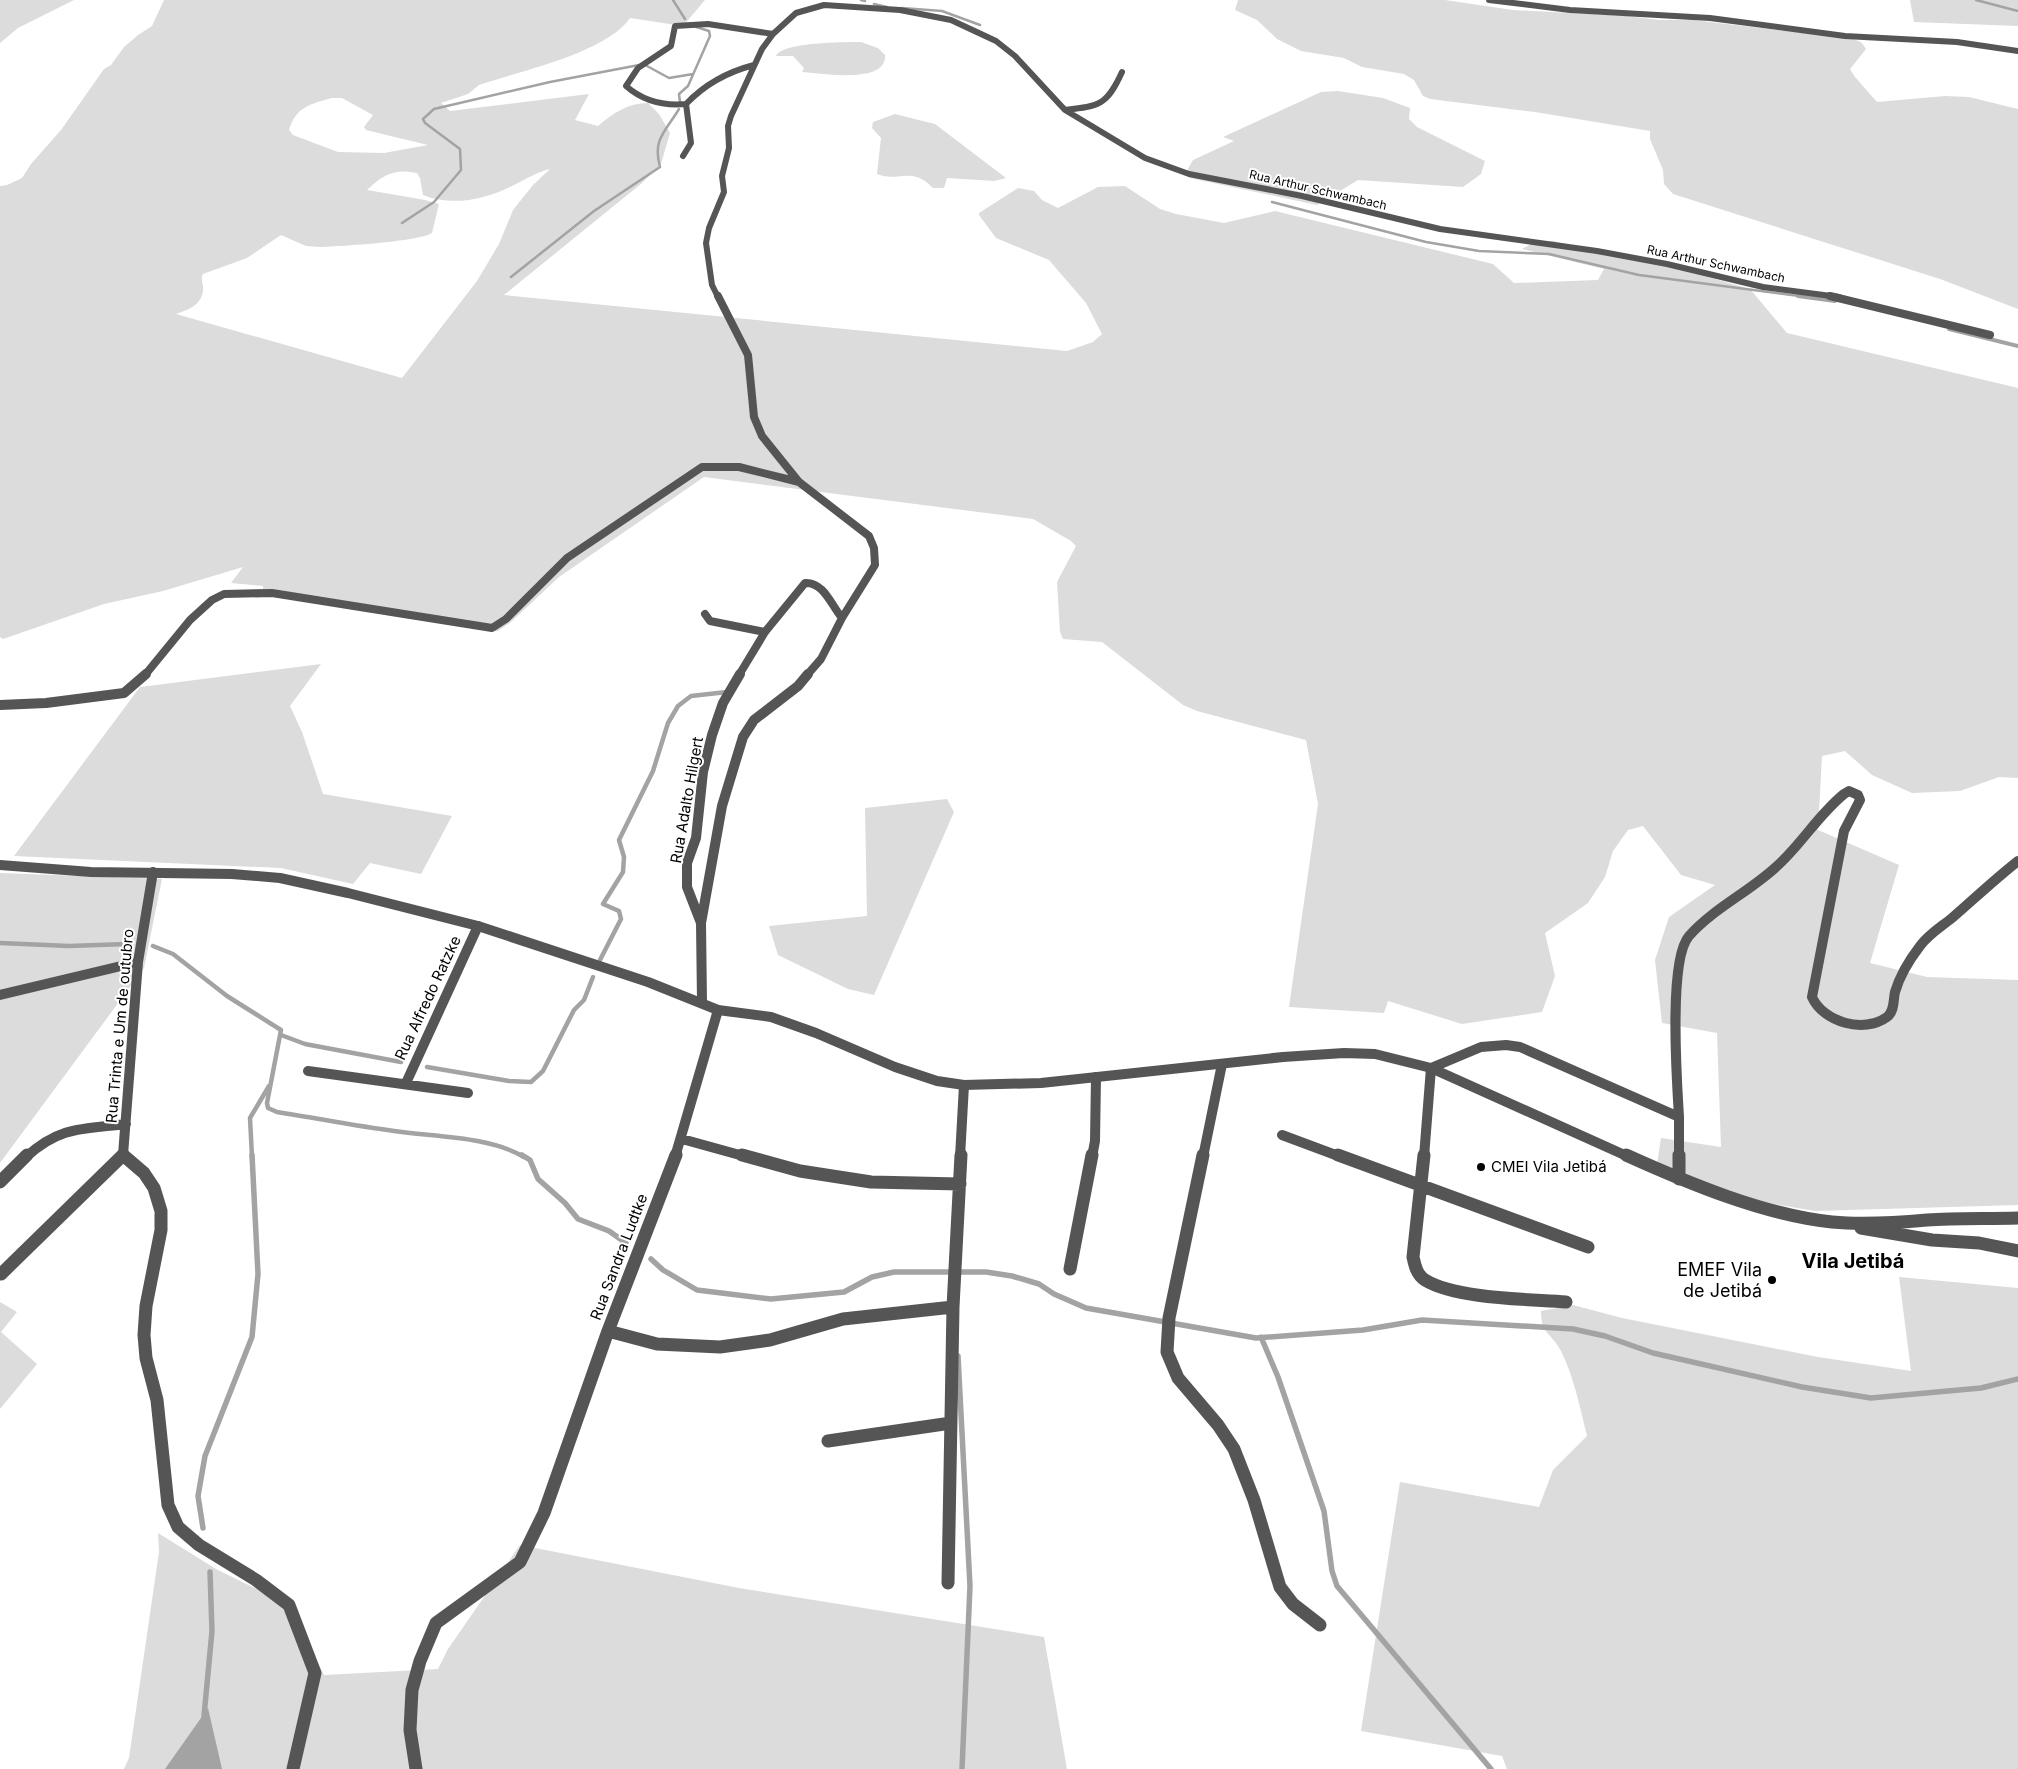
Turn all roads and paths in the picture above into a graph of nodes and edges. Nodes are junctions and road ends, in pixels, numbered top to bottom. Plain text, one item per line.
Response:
1 (818, 0) edge
2 (874, 0) edge
3 (1489, 0) edge
4 (824, 5) junction
5 (869, 6) junction
6 (773, 34) junction
7 (2018, 51) edge
8 (754, 65) junction
9 (1122, 72) dead end
10 (686, 104) junction
11 (1065, 110) junction
12 (683, 156) dead end
13 (1990, 335) dead end
14 (799, 482) junction
15 (705, 614) dead end
16 (842, 618) junction
17 (765, 632) junction
18 (0, 705) edge
19 (2018, 861) edge
20 (0, 866) edge
21 (153, 872) junction
22 (701, 923) junction
23 (478, 926) junction
24 (138, 962) junction
25 (0, 995) edge
26 (702, 1002) junction
27 (718, 1010) junction
28 (1222, 1064) junction
29 (1431, 1068) junction
30 (308, 1071) dead end
31 (1096, 1077) junction
32 (406, 1083) junction
33 (964, 1085) junction
34 (468, 1093) dead end
35 (1679, 1117) junction
36 (126, 1124) junction
37 (1282, 1135) dead end
38 (682, 1139) junction
39 (123, 1155) junction
40 (1680, 1179) junction
41 (0, 1182) edge
42 (960, 1184) junction
43 (1422, 1186) junction
44 (2018, 1218) edge
45 (1830, 1222) junction
46 (1588, 1248) dead end
47 (2018, 1251) edge
48 (1070, 1269) dead end
49 (1, 1274) edge
50 (1566, 1302) dead end
51 (953, 1306) junction
52 (608, 1331) junction
53 (951, 1423) junction
54 (828, 1440) dead end
55 (948, 1583) dead end
56 (1320, 1626) dead end
57 (293, 1769) edge
58 (416, 1769) edge

1 - 4 street
2 - 5 street
3 - 7 street
4 - 5 street, Rua Arthur Schwambach
4 - 6 street, Rua Arthur Schwambach
5 - 11 street, Rua Arthur Schwambach
6 - 8 street, Rua Arthur Schwambach
6 - 10 street
8 - 10 street
8 - 14 street, Rua Arthur Schwambach
9 - 11 street
10 - 12 street
11 - 13 street, Rua Arthur Schwambach
14 - 16 street
14 - 18 street
15 - 17 street
16 - 17 street, Rua Adalto Hilgert
16 - 22 street
17 - 22 street, Rua Adalto Hilgert
19 - 35 street
20 - 21 street
21 - 23 street
21 - 24 street, Rua Trinta e Um de outubro
22 - 26 street
23 - 26 street
23 - 32 street, Rua Alfredo Ratzke
24 - 25 street
24 - 36 street, Rua Trinta e Um de outubro
26 - 27 street
27 - 33 street
27 - 38 street, Rua Sandra Ludtke
28 - 29 street
28 - 31 street
28 - 56 street
29 - 35 street
29 - 40 street
29 - 43 street
30 - 32 street
31 - 33 street
31 - 48 street
32 - 34 street
33 - 42 street
35 - 40 street
36 - 39 street, Rua Trinta e Um de outubro
36 - 41 street
37 - 43 street
38 - 42 street
38 - 52 street, Rua Sandra Ludtke
39 - 49 street
39 - 57 street
40 - 45 street
42 - 51 street
43 - 46 street
43 - 50 street
44 - 45 street
45 - 47 street
51 - 52 street
51 - 53 street
52 - 58 street, Rua Sandra Ludtke
53 - 54 street
53 - 55 street

